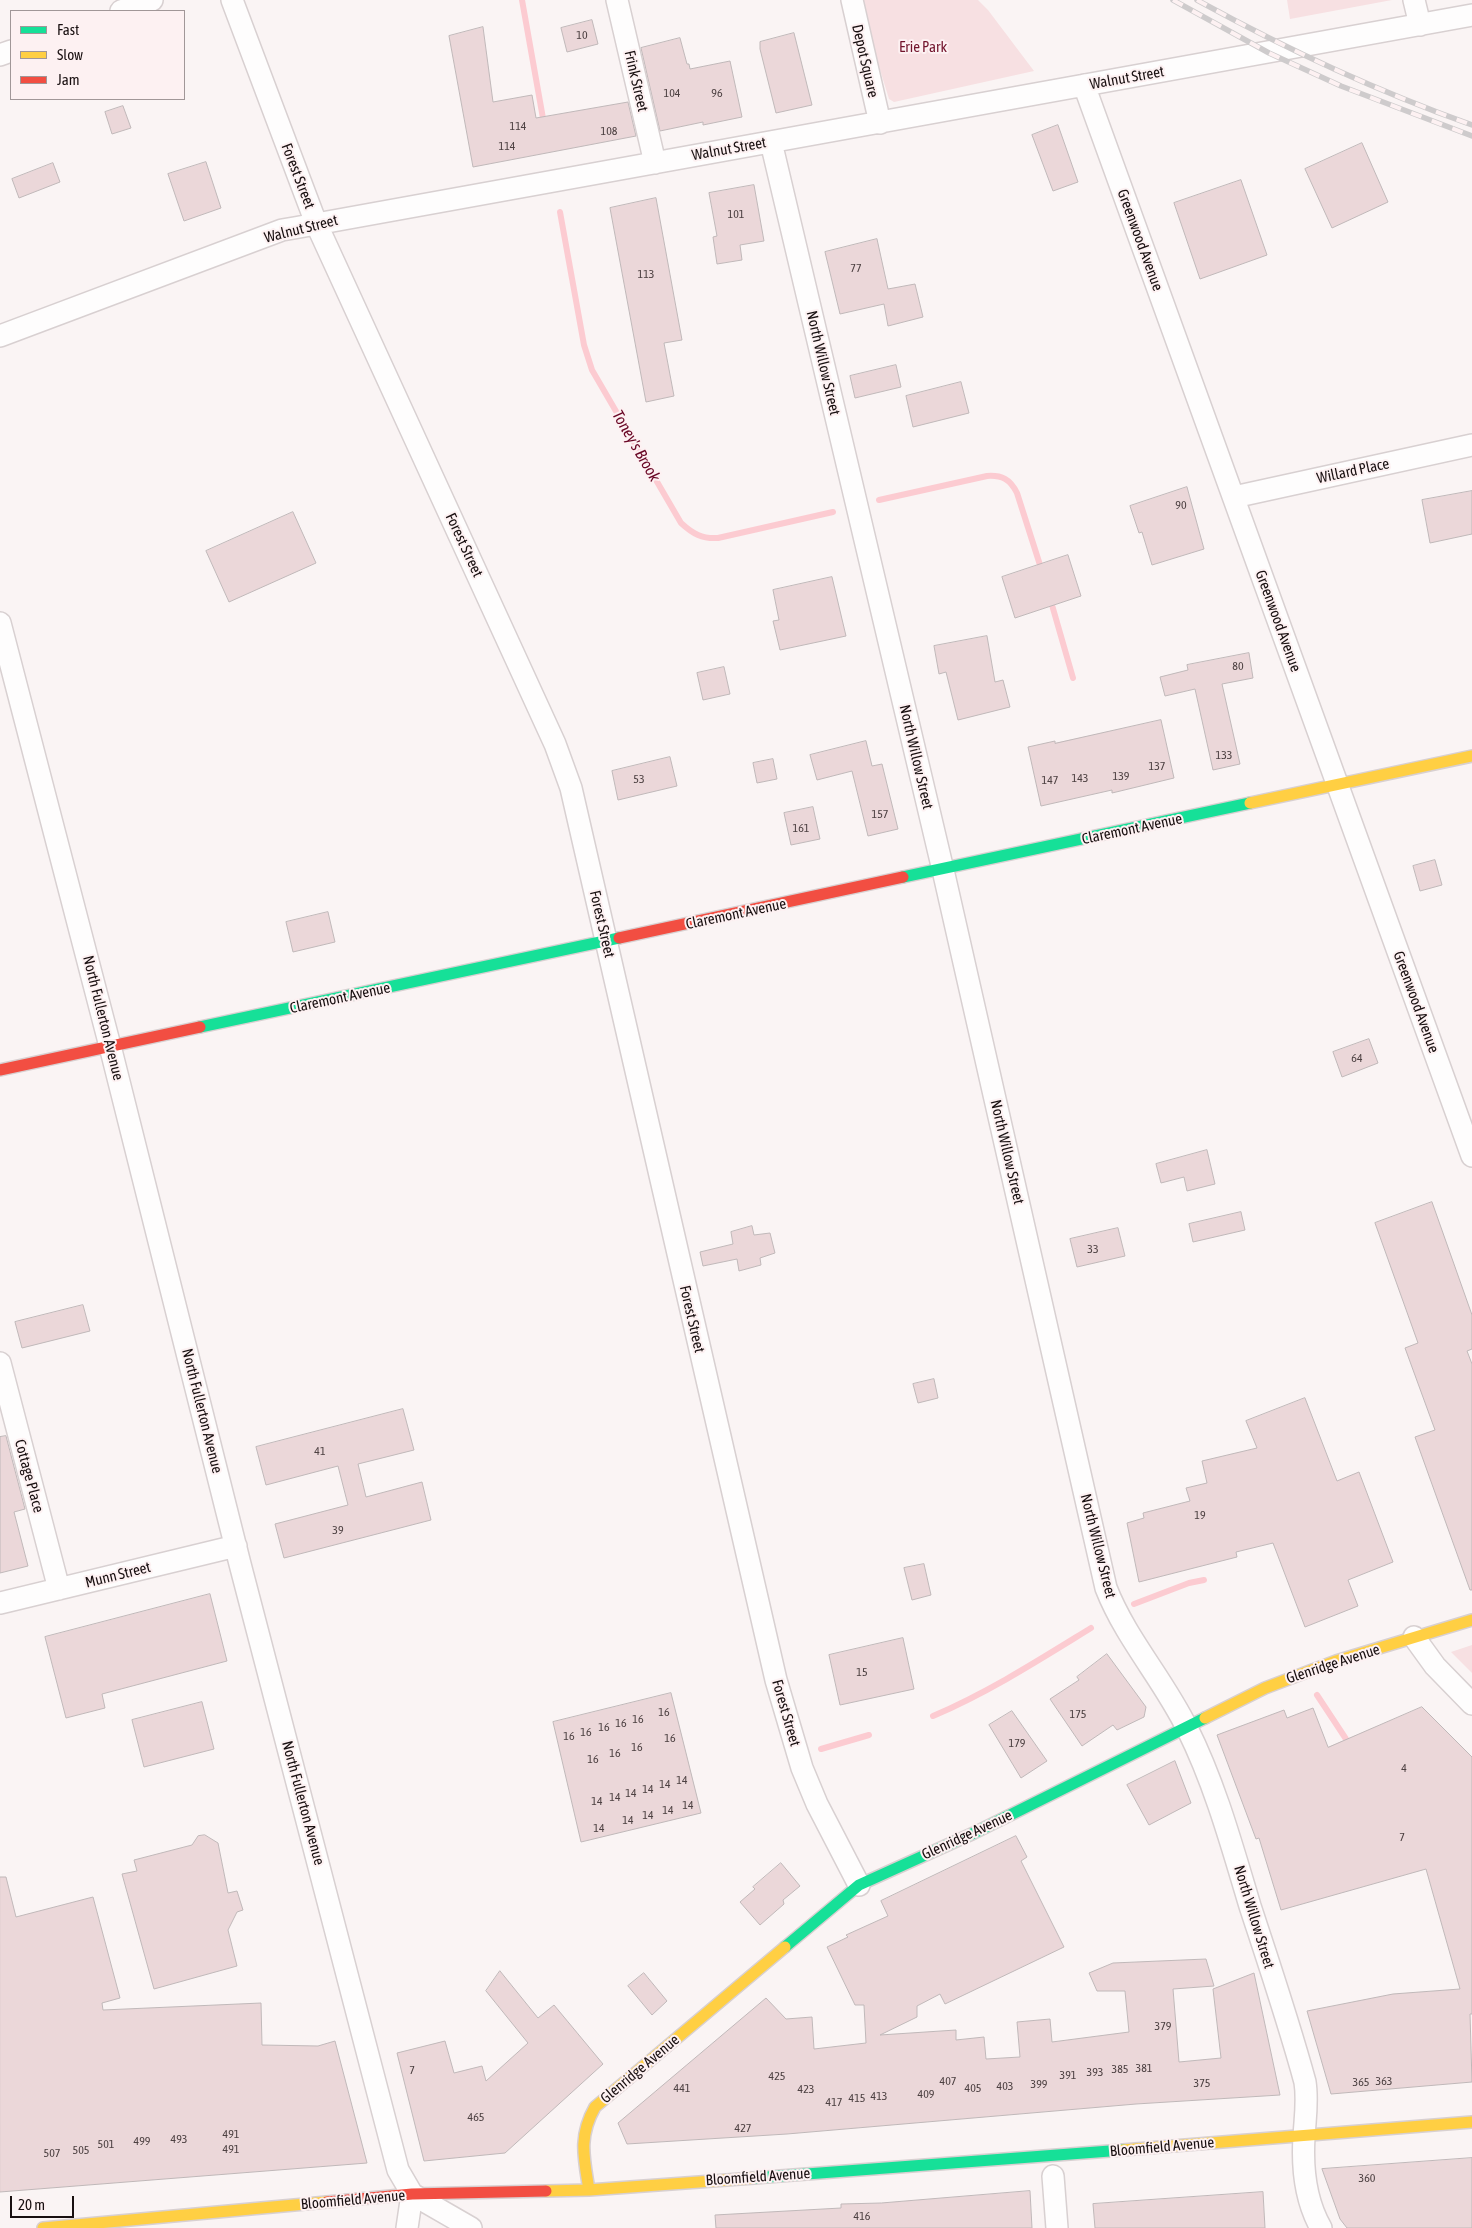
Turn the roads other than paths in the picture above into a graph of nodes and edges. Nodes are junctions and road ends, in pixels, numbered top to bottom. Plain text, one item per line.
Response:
1 (152, 0) edge
2 (232, 0) edge
3 (617, 0) edge
4 (852, 0) edge
5 (1414, 0) edge
6 (124, 10) edge
7 (1472, 15) edge
8 (1420, 25) junction
9 (1084, 85) junction
10 (880, 123) junction
11 (771, 142) junction
12 (655, 163) junction
13 (316, 223) junction
14 (0, 336) edge
15 (1472, 446) edge
16 (1234, 497) junction
17 (0, 623) edge
18 (1472, 756) edge
19 (1337, 784) junction
20 (943, 870) junction
21 (606, 942) junction
22 (110, 1046) junction
23 (0, 1070) edge
24 (1472, 1156) edge
25 (0, 1362) edge
26 (236, 1546) junction
27 (59, 1589) junction
28 (0, 1604) edge
29 (1472, 1620) edge
30 (1414, 1637) junction
31 (1472, 1704) edge
32 (1187, 1727) junction
33 (859, 1885) junction
34 (1472, 2122) edge
35 (1304, 2136) junction
36 (1053, 2176) dead end
37 (589, 2190) junction
38 (412, 2194) junction
39 (43, 2228) edge
40 (407, 2228) edge
41 (471, 2228) edge
42 (1057, 2228) edge
43 (1321, 2228) edge

1 - 6 street
2 - 13 street, Forest Street
3 - 12 street, Frink Street
4 - 10 street, Depot Square
5 - 8 street
7 - 8 street, Walnut Street
8 - 9 street, Walnut Street
9 - 10 street, Walnut Street
9 - 16 street, Greenwood Avenue
10 - 11 street, Walnut Street
11 - 12 street, Walnut Street
11 - 20 street, North Willow Street
12 - 13 street, Walnut Street
13 - 14 street, Walnut Street
13 - 21 street, Forest Street
15 - 16 street, Willard Place
16 - 19 street, Greenwood Avenue
17 - 22 street, North Fullerton Avenue
18 - 19 street, Claremont Avenue
19 - 20 street, Claremont Avenue
19 - 24 street, Greenwood Avenue
20 - 21 street, Claremont Avenue
20 - 32 street, North Willow Street
21 - 22 street, Claremont Avenue
21 - 33 street, Forest Street
22 - 23 street, Claremont Avenue
22 - 26 street, North Fullerton Avenue
25 - 27 street, Cottage Place
26 - 27 street, Munn Street
26 - 38 street, North Fullerton Avenue
27 - 28 street, Munn Street
29 - 30 street, Glenridge Avenue
30 - 31 street
30 - 32 street, Glenridge Avenue
32 - 33 street, Glenridge Avenue
32 - 35 street, North Willow Street
33 - 37 street, Glenridge Avenue
34 - 35 street, Bloomfield Avenue
35 - 37 street, Bloomfield Avenue
35 - 43 street, North Willow Street
36 - 42 street
37 - 38 street, Bloomfield Avenue
38 - 39 street, Bloomfield Avenue
38 - 40 street
38 - 41 street

